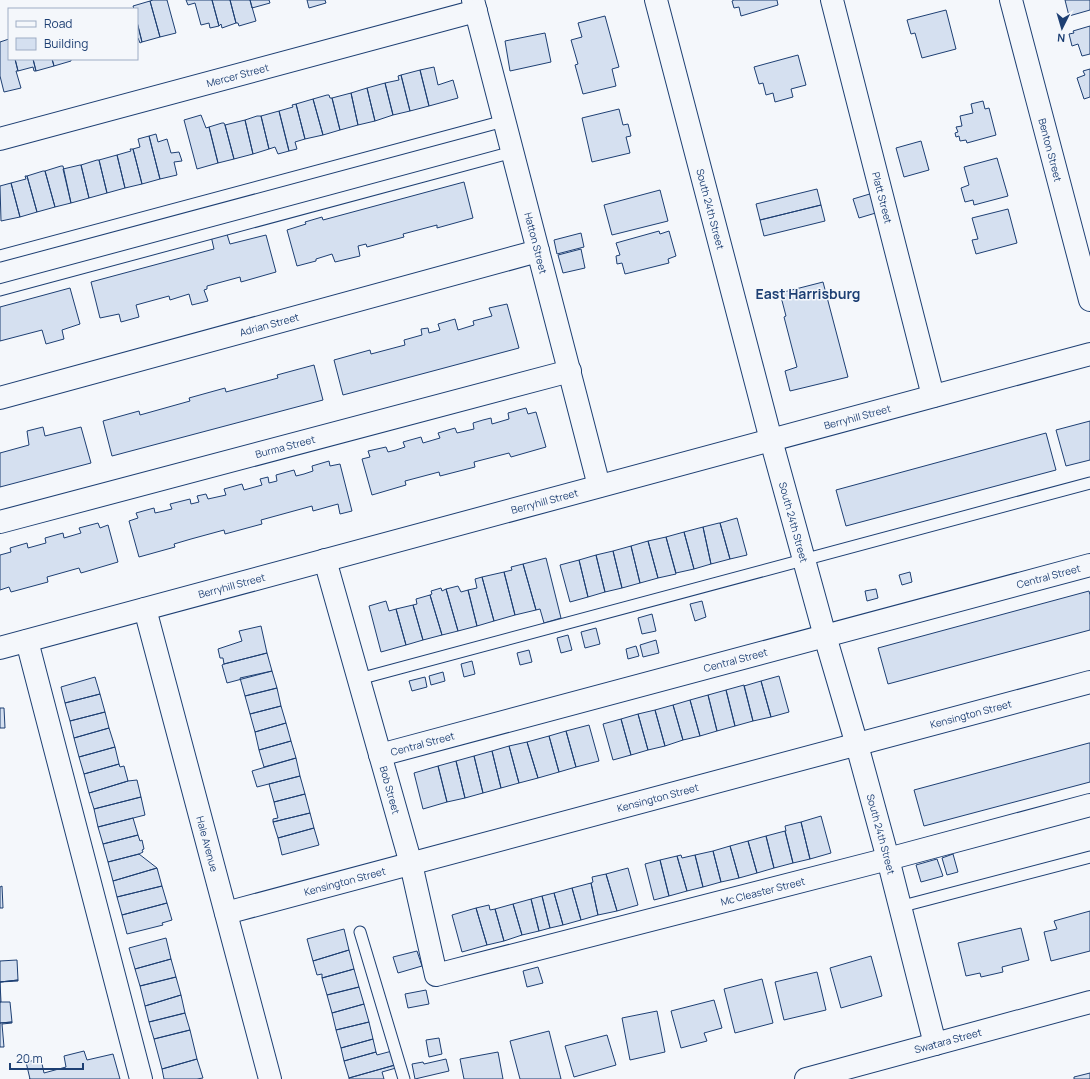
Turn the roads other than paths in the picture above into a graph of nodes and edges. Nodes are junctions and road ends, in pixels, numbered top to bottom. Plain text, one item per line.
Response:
1 (656, 0) edge
2 (832, 0) edge
3 (1011, 0) edge
4 (475, 5) edge
5 (504, 121) junction
6 (0, 139) edge
7 (513, 152) junction
8 (538, 251) junction
9 (0, 256) edge
10 (0, 290) edge
11 (1090, 300) edge
12 (1090, 354) edge
13 (570, 371) junction
14 (933, 396) junction
15 (0, 398) edge
16 (771, 440) junction
17 (1090, 483) edge
18 (599, 486) junction
19 (0, 522) edge
20 (325, 560) junction
21 (804, 560) junction
22 (1090, 566) edge
23 (145, 609) junction
24 (825, 636) junction
25 (27, 641) junction
26 (0, 648) edge
27 (359, 680) junction
28 (1090, 682) edge
29 (857, 745) junction
30 (380, 755) junction
31 (1090, 805) edge
32 (1090, 857) edge
33 (888, 859) junction
34 (411, 864) junction
35 (899, 907) junction
36 (226, 913) junction
37 (360, 932) dead end
38 (436, 975) joint
39 (1090, 1002) edge
40 (935, 1044) junction
41 (141, 1079) edge
42 (270, 1079) edge
43 (404, 1079) edge
44 (806, 1079) edge

1 - 16 street, South 24th Street
2 - 14 street, Platt Street
3 - 11 street, Benton Street
4 - 5 street, Hatton Street
4 - 6 street, Mercer Street
5 - 7 street, Hatton Street
5 - 9 lane
7 - 8 street, Hatton Street
7 - 10 lane
8 - 13 street, Hatton Street
8 - 15 street, Adrian Street
12 - 14 street, Berryhill Street
13 - 18 street, Hatton Street
13 - 19 street, Burma Street
14 - 16 street, Berryhill Street
16 - 18 street, Berryhill Street
16 - 21 street, South 24th Street
17 - 21 lane
18 - 20 street, Berryhill Street
20 - 23 street, Berryhill Street
20 - 27 street, Bob Street
21 - 24 street, South 24th Street
21 - 27 lane
22 - 24 street, Central Street
23 - 25 street, Berryhill Street
23 - 36 street, Hale Avenue
24 - 29 street, South 24th Street
24 - 30 street, Central Street
25 - 26 street, Berryhill Street
25 - 41 street
27 - 30 street, Bob Street
28 - 29 street, Kensington Street
29 - 33 street, South 24th Street
29 - 34 street, Kensington Street
30 - 34 street, Bob Street
31 - 33 street, Mc Cleaster Street
32 - 35 lane
33 - 35 street, South 24th Street
33 - 38 street, Mc Cleaster Street
34 - 36 street, Kensington Street
34 - 38 street, Bob Street
35 - 40 street, South 24th Street
36 - 42 street, Hale Avenue
37 - 43 lane
39 - 40 street, Swatara Street
40 - 44 street, Swatara Street

